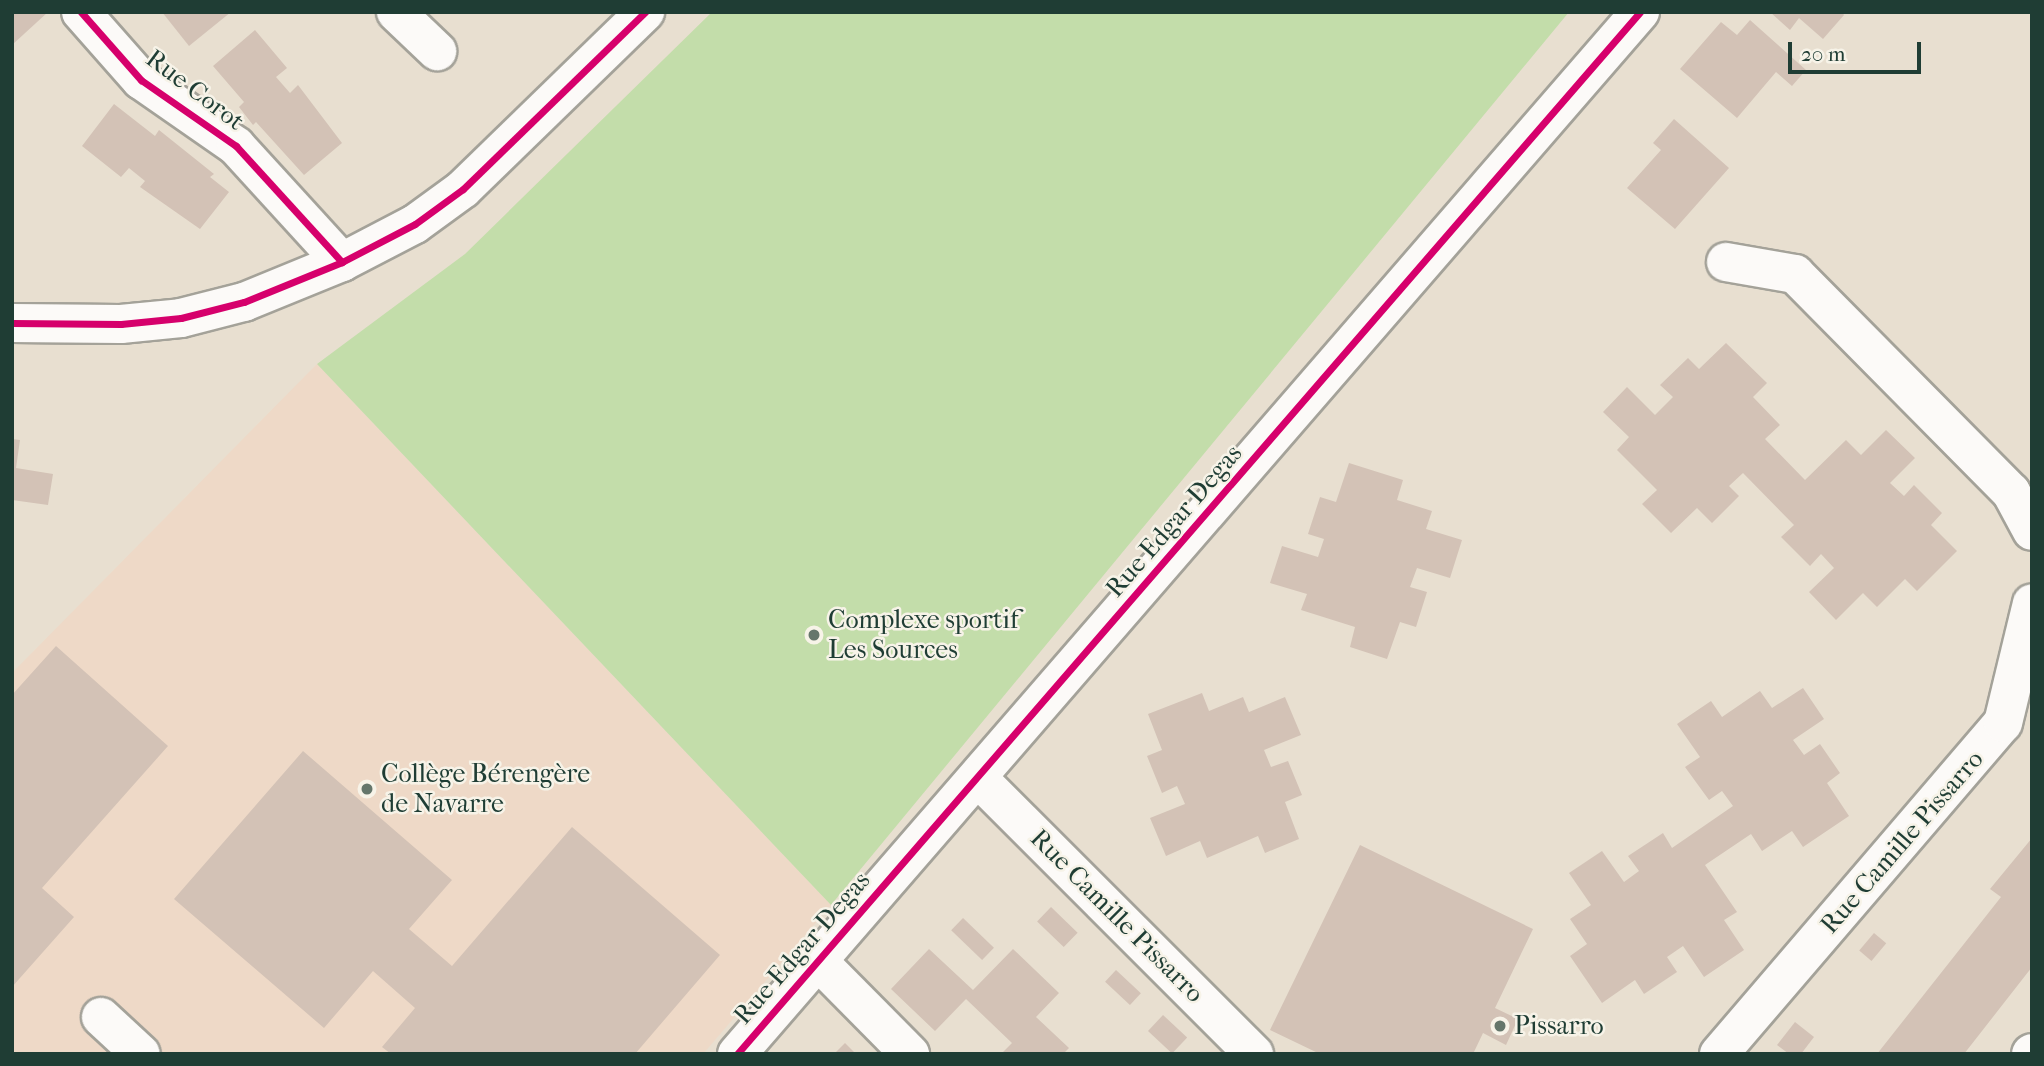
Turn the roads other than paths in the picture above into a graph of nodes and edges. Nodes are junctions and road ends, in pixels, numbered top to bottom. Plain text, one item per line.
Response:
1 (81, 12) edge
2 (396, 12) edge
3 (645, 12) edge
4 (1640, 12) edge
5 (437, 51) dead end
6 (342, 262) junction
7 (1726, 262) dead end
8 (12, 323) edge
9 (2032, 531) edge
10 (2032, 603) edge
11 (979, 779) junction
12 (818, 961) junction
13 (101, 1017) dead end
14 (141, 1054) edge
15 (737, 1054) edge
16 (910, 1054) edge
17 (1254, 1054) edge
18 (1719, 1054) edge

1 - 6 street, Rue Corot
2 - 5 street
3 - 6 street
4 - 11 street, Rue Edgar Degas
6 - 8 street
7 - 9 street
10 - 18 street, Rue Camille Pissarro
11 - 12 street, Rue Edgar Degas
11 - 17 street, Rue Camille Pissarro
12 - 15 street, Rue Edgar Degas
12 - 16 street
13 - 14 street

